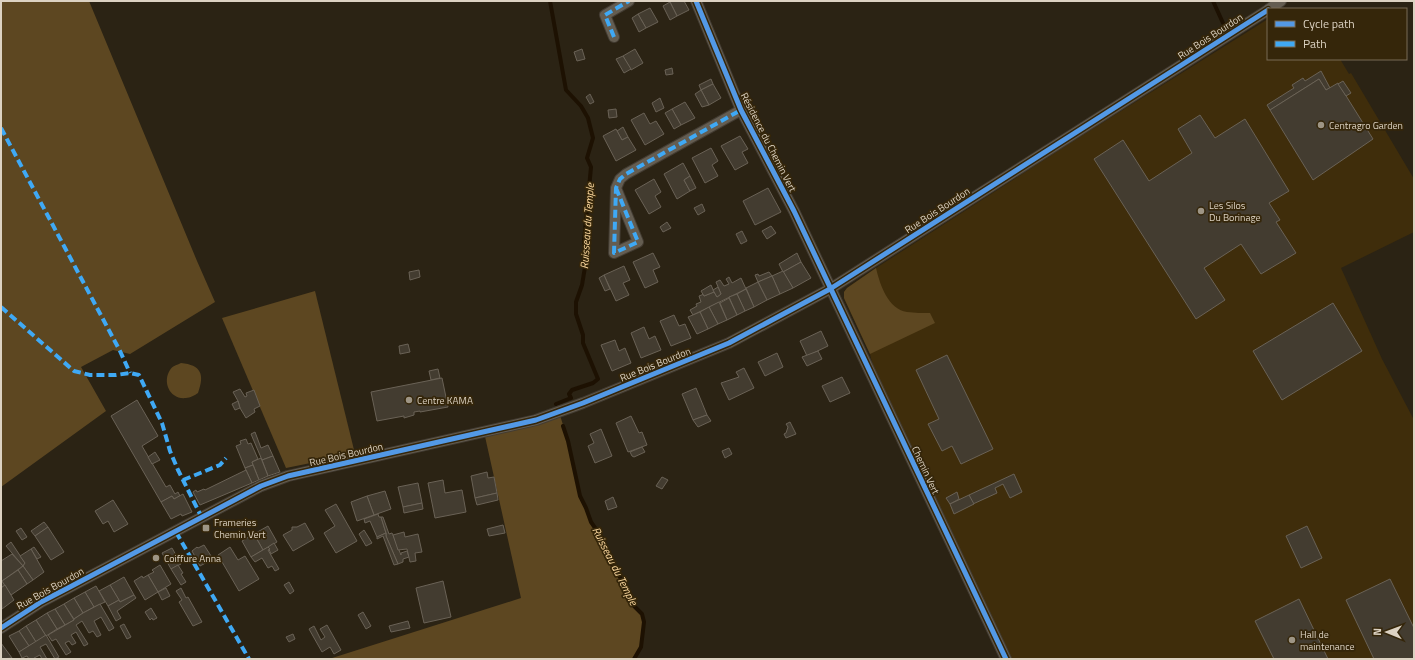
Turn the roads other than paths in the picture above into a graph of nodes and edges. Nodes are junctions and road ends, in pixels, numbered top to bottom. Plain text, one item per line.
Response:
1 (629, 1) edge
2 (696, 1) edge
3 (1281, 1) edge
4 (1270, 8) edge
5 (1267, 10) edge
6 (614, 37) dead end
7 (742, 110) junction
8 (616, 188) junction
9 (830, 289) junction
10 (1, 628) edge
11 (1006, 659) edge

1 - 6 street
2 - 7 street, Résidence du Chemin Vert
3 - 4 street, Rue Bois Bourdon
5 - 9 street, Rue Bois Bourdon
7 - 8 street, Résidence du Chemin Vert
7 - 9 street, Résidence du Chemin Vert
8 - 8 street
9 - 10 street, Rue Bois Bourdon
9 - 11 street, Chemin Vert

